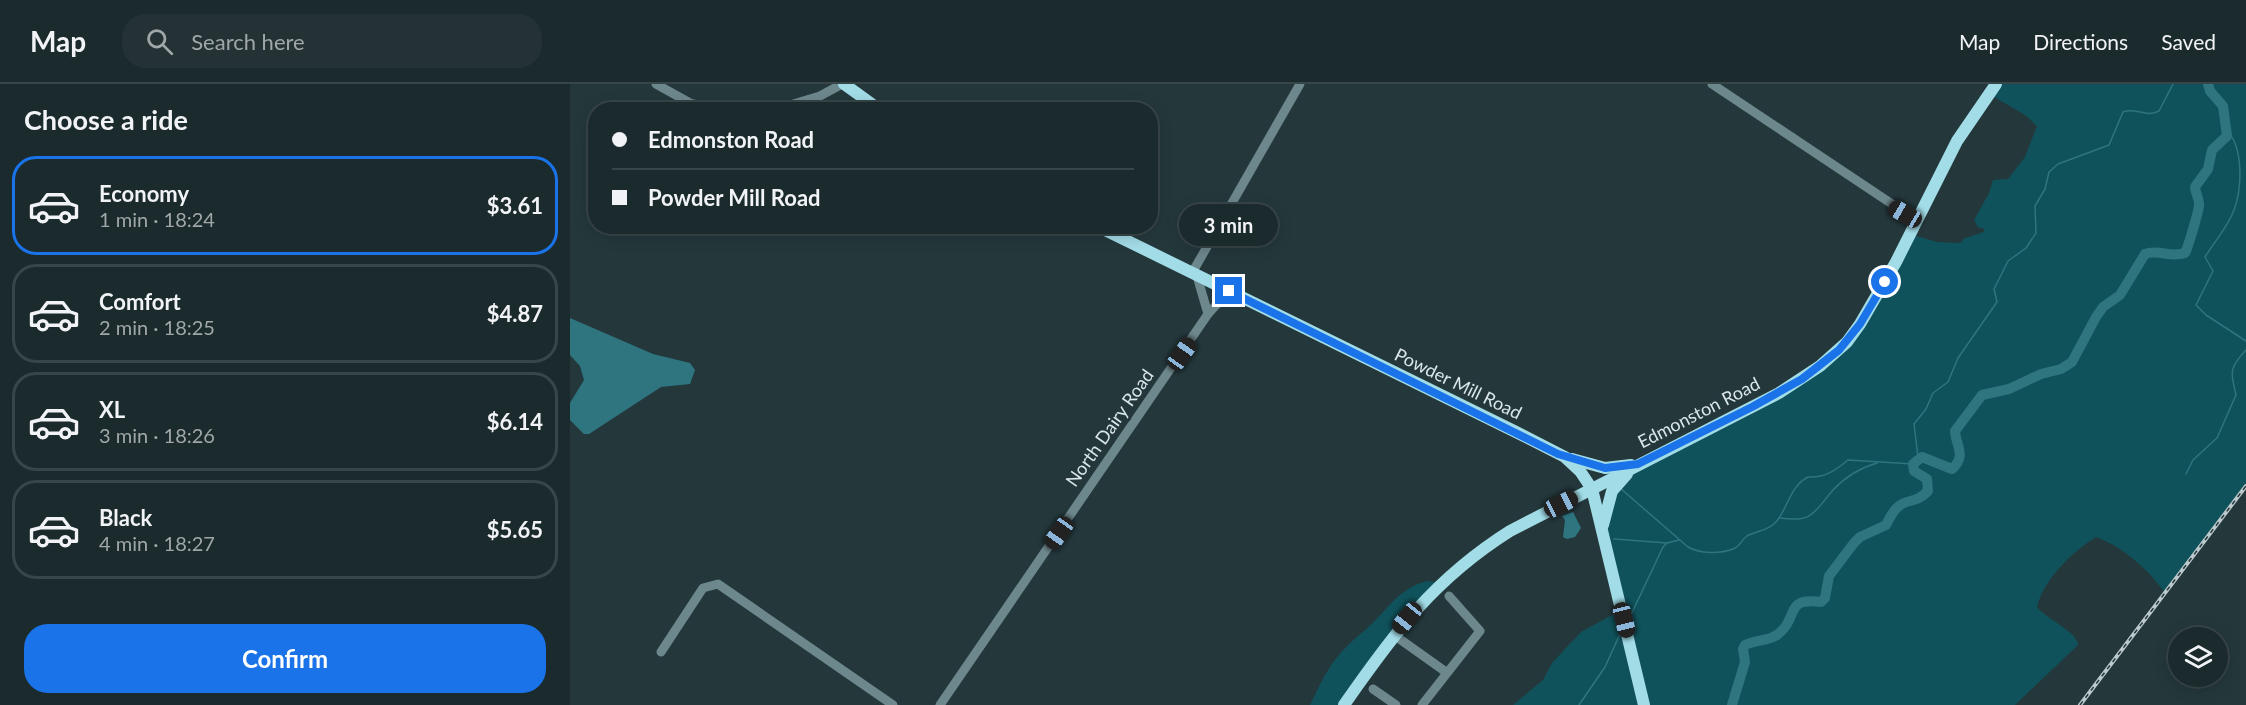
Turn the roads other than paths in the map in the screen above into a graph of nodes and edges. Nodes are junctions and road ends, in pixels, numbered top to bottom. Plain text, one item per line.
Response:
1 (656, 84) edge
2 (843, 84) edge
3 (1300, 84) edge
4 (1712, 84) edge
5 (1996, 84) edge
6 (688, 102) edge
7 (800, 102) edge
8 (869, 102) edge
9 (1916, 220) junction
10 (1113, 234) edge
11 (1195, 274) junction
12 (1229, 291) junction
13 (1208, 314) junction
14 (1558, 454) junction
15 (1638, 464) junction
16 (1592, 489) junction
17 (1602, 529) junction
18 (1449, 596) dead end
19 (1394, 634) junction
20 (661, 652) dead end
21 (1446, 672) junction
22 (1373, 689) dead end
23 (893, 705) edge
24 (940, 705) edge
25 (1344, 705) edge
26 (1396, 705) edge
27 (1422, 705) edge
28 (1644, 705) edge

1 - 6 street
2 - 7 street
2 - 8 main road
3 - 11 street
4 - 9 street
5 - 9 main road, Edmonston Road
9 - 15 main road, Edmonston Road
10 - 11 main road, Powder Mill Road
11 - 12 main road, Powder Mill Road
11 - 13 street
12 - 13 street, North Dairy Road
12 - 14 main road, Powder Mill Road
13 - 24 street, North Dairy Road
14 - 15 main road
14 - 16 main road, Powder Mill Road
15 - 16 main road, Edmonston Road
15 - 17 main road
16 - 17 main road, Powder Mill Road
16 - 19 main road, Edmonston Road
17 - 28 main road, Powder Mill Road
18 - 21 street
19 - 21 street
19 - 25 main road, Edmonston Road
20 - 23 street
21 - 27 street
22 - 26 street

